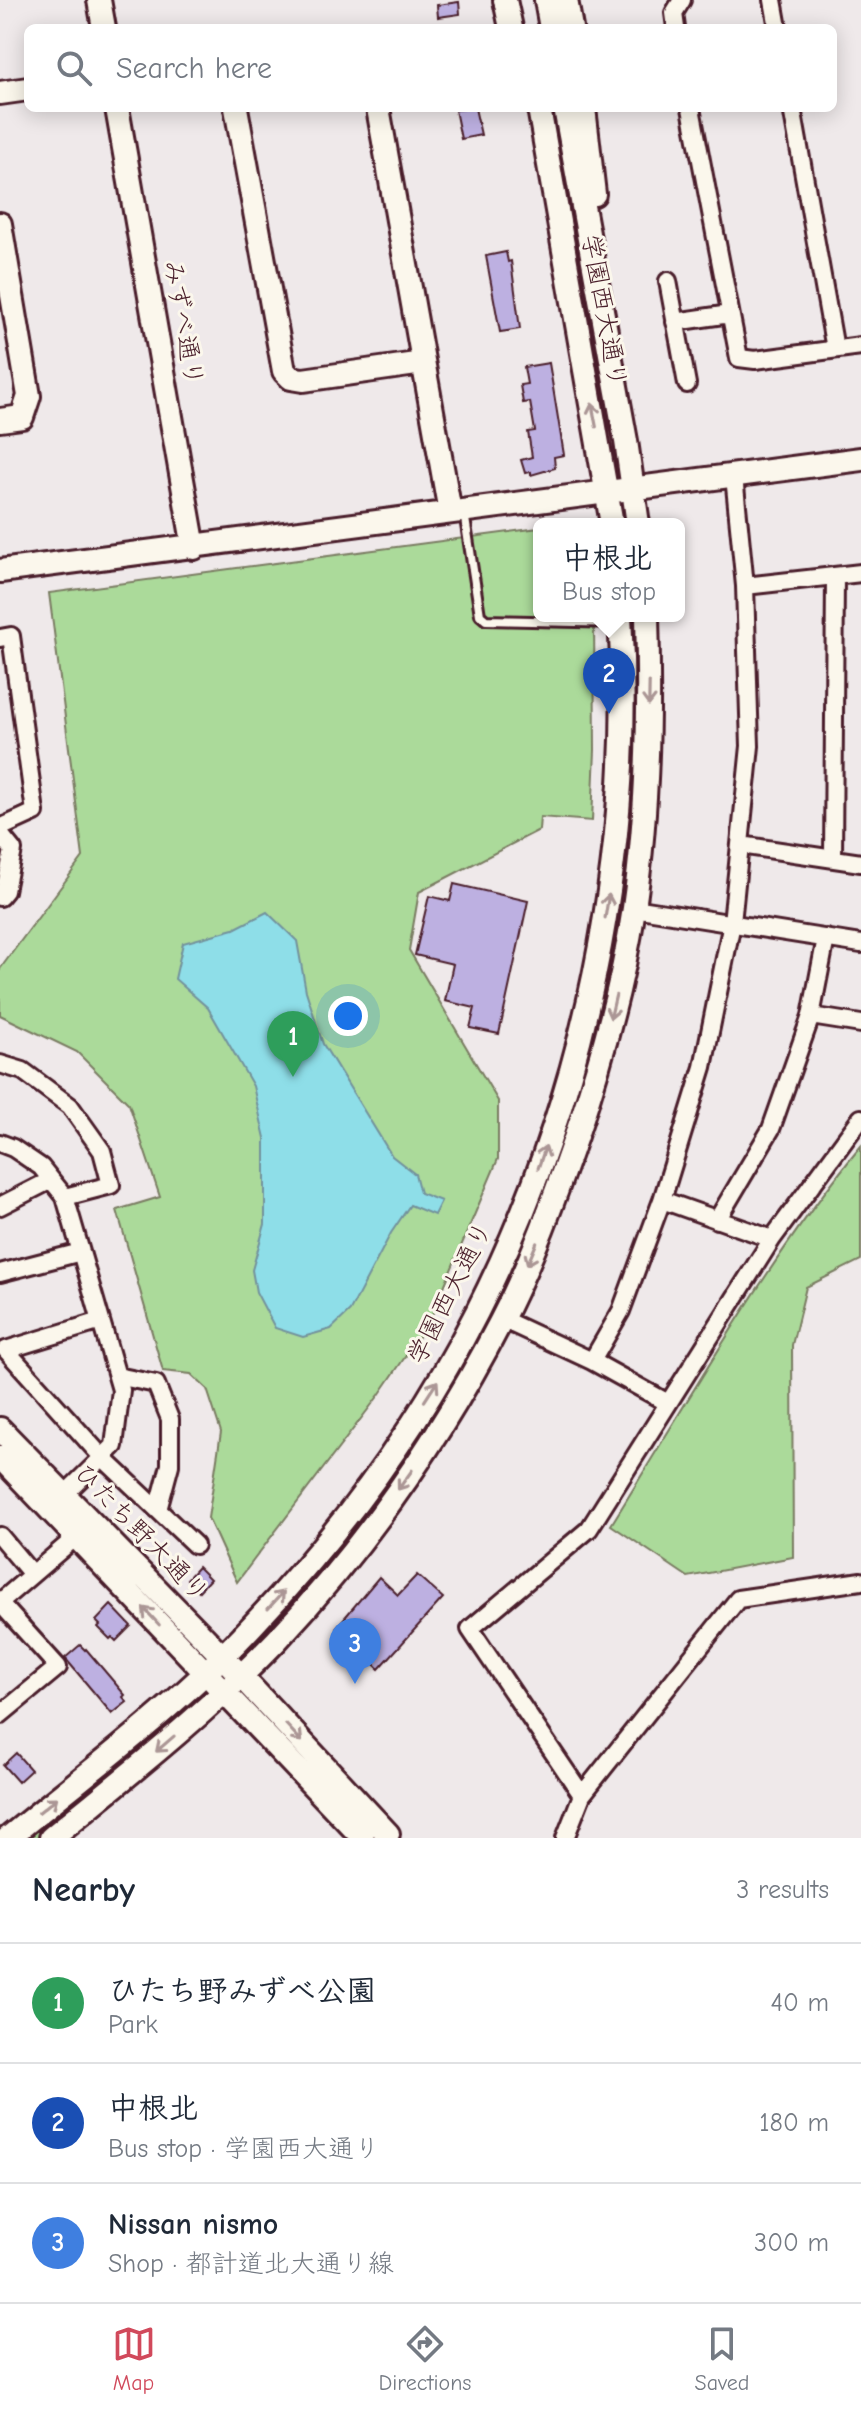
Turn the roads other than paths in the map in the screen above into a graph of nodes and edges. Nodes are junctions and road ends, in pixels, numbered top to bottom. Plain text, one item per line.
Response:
1 (99, 0) edge
2 (505, 0) edge
3 (520, 0) edge
4 (546, 0) edge
5 (566, 0) edge
6 (682, 0) edge
7 (773, 0) edge
8 (103, 24) edge
9 (510, 24) edge
10 (525, 24) edge
11 (550, 24) edge
12 (570, 24) edge
13 (675, 24) edge
14 (777, 24) edge
15 (24, 90) edge
16 (0, 93) edge
17 (118, 112) edge
18 (237, 112) edge
19 (379, 112) edge
20 (527, 112) edge
21 (540, 112) edge
22 (566, 112) edge
23 (584, 112) edge
24 (692, 112) edge
25 (793, 112) edge
26 (0, 224) edge
27 (593, 262) junction
28 (668, 281) dead end
29 (730, 314) junction
30 (577, 321) junction
31 (675, 322) junction
32 (861, 346) edge
33 (835, 349) junction
34 (423, 363) junction
35 (687, 384) dead end
36 (0, 420) edge
37 (861, 459) edge
38 (734, 476) junction
39 (633, 489) junction
40 (608, 492) junction
41 (457, 511) junction
42 (611, 518) edge
43 (637, 518) edge
44 (194, 548) junction
45 (0, 571) edge
46 (861, 573) edge
47 (835, 576) junction
48 (745, 586) junction
49 (533, 620) edge
50 (620, 622) edge
51 (647, 622) edge
52 (0, 638) edge
53 (0, 828) edge
54 (0, 834) edge
55 (741, 845) junction
56 (6, 858) edge
57 (833, 859) junction
58 (861, 863) edge
59 (0, 897) edge
60 (634, 908) junction
61 (732, 923) junction
62 (826, 938) junction
63 (861, 944) edge
64 (811, 1016) junction
65 (861, 1024) edge
66 (0, 1064) edge
67 (861, 1118) edge
68 (0, 1143) edge
69 (51, 1180) junction
70 (65, 1197) junction
71 (662, 1200) junction
72 (0, 1206) edge
73 (717, 1220) junction
74 (772, 1239) junction
75 (81, 1252) junction
76 (0, 1273) edge
77 (502, 1319) junction
78 (101, 1321) junction
79 (592, 1361) junction
80 (117, 1376) junction
81 (668, 1403) junction
82 (0, 1429) edge
83 (0, 1457) edge
84 (102, 1457) junction
85 (65, 1494) junction
86 (158, 1510) junction
87 (0, 1536) edge
88 (76, 1537) junction
89 (195, 1545) dead end
90 (31, 1573) junction
91 (861, 1581) edge
92 (0, 1602) edge
93 (222, 1656) junction
94 (205, 1673) junction
95 (241, 1676) junction
96 (223, 1692) junction
97 (0, 1715) edge
98 (582, 1795) junction
99 (8, 1838) edge
100 (51, 1838) edge
101 (363, 1838) edge
102 (385, 1838) edge
103 (565, 1838) edge

1 - 8 main road
2 - 9 main road
3 - 10 main road
4 - 11 main road
5 - 12 main road
6 - 13 street
7 - 14 street
15 - 16 main road
17 - 44 main road, みずべ通り
18 - 34 main road
19 - 34 main road
20 - 30 main road
21 - 30 main road, 学園西大通り
22 - 27 main road, 学園西大通り
23 - 27 main road
24 - 29 street
25 - 33 street
26 - 36 main road
27 - 39 main road, 学園西大通り
28 - 31 street
29 - 31 street
29 - 33 street
40 -> 30 main road, 学園西大通り
31 - 35 street
32 - 33 street
34 - 41 main road
37 - 38 main road
38 - 39 main road
38 - 48 street
39 - 40 main road
39 - 43 main road, 学園西大通り
40 - 41 main road
40 - 42 main road, 学園西大通り
41 - 44 main road
41 - 49 lane
44 - 45 main road
46 - 47 street
47 - 48 street
47 - 57 street
48 - 55 street
93 -> 50 main road, 学園西大通り
51 -> 60 main road, 学園西大通り
52 - 53 street
54 - 56 street
55 - 57 street
55 - 61 street
56 - 59 street
57 - 58 street
60 - 61 street
60 -> 77 main road, 学園西大通り
61 - 62 street
61 - 71 street
62 - 63 street
62 - 64 street
64 - 65 street
64 - 73 street
66 - 70 street
67 - 74 street
68 - 69 street
69 - 70 street
69 - 72 street
70 - 75 street
71 - 73 street
71 - 79 street
73 - 74 street
74 - 81 street
75 - 76 street
75 - 78 street
77 - 79 street
77 -> 95 main road, 学園西大通り
78 - 80 street
78 - 84 street
79 - 81 street
80 - 84 street
80 - 86 street
81 - 98 street
82 - 85 main road, ひたち野大通り
83 - 88 main road, ひたち野大通り
84 - 85 street
84 - 86 street
85 - 93 main road, ひたち野大通り
86 - 89 street
87 - 90 street
88 - 90 street
94 -> 88 main road, ひたち野大通り
90 - 92 street
91 - 98 street
92 - 97 street
93 - 94 main road, 学園西大通り
93 - 95 main road, ひたち野大通り
94 - 96 main road, ひたち野大通り
99 -> 94 main road, 学園西大通り
95 - 96 main road, 学園西大通り
95 -> 102 main road, ひたち野大通り
96 -> 100 main road, 学園西大通り
96 - 101 main road, ひたち野大通り
98 - 103 street

